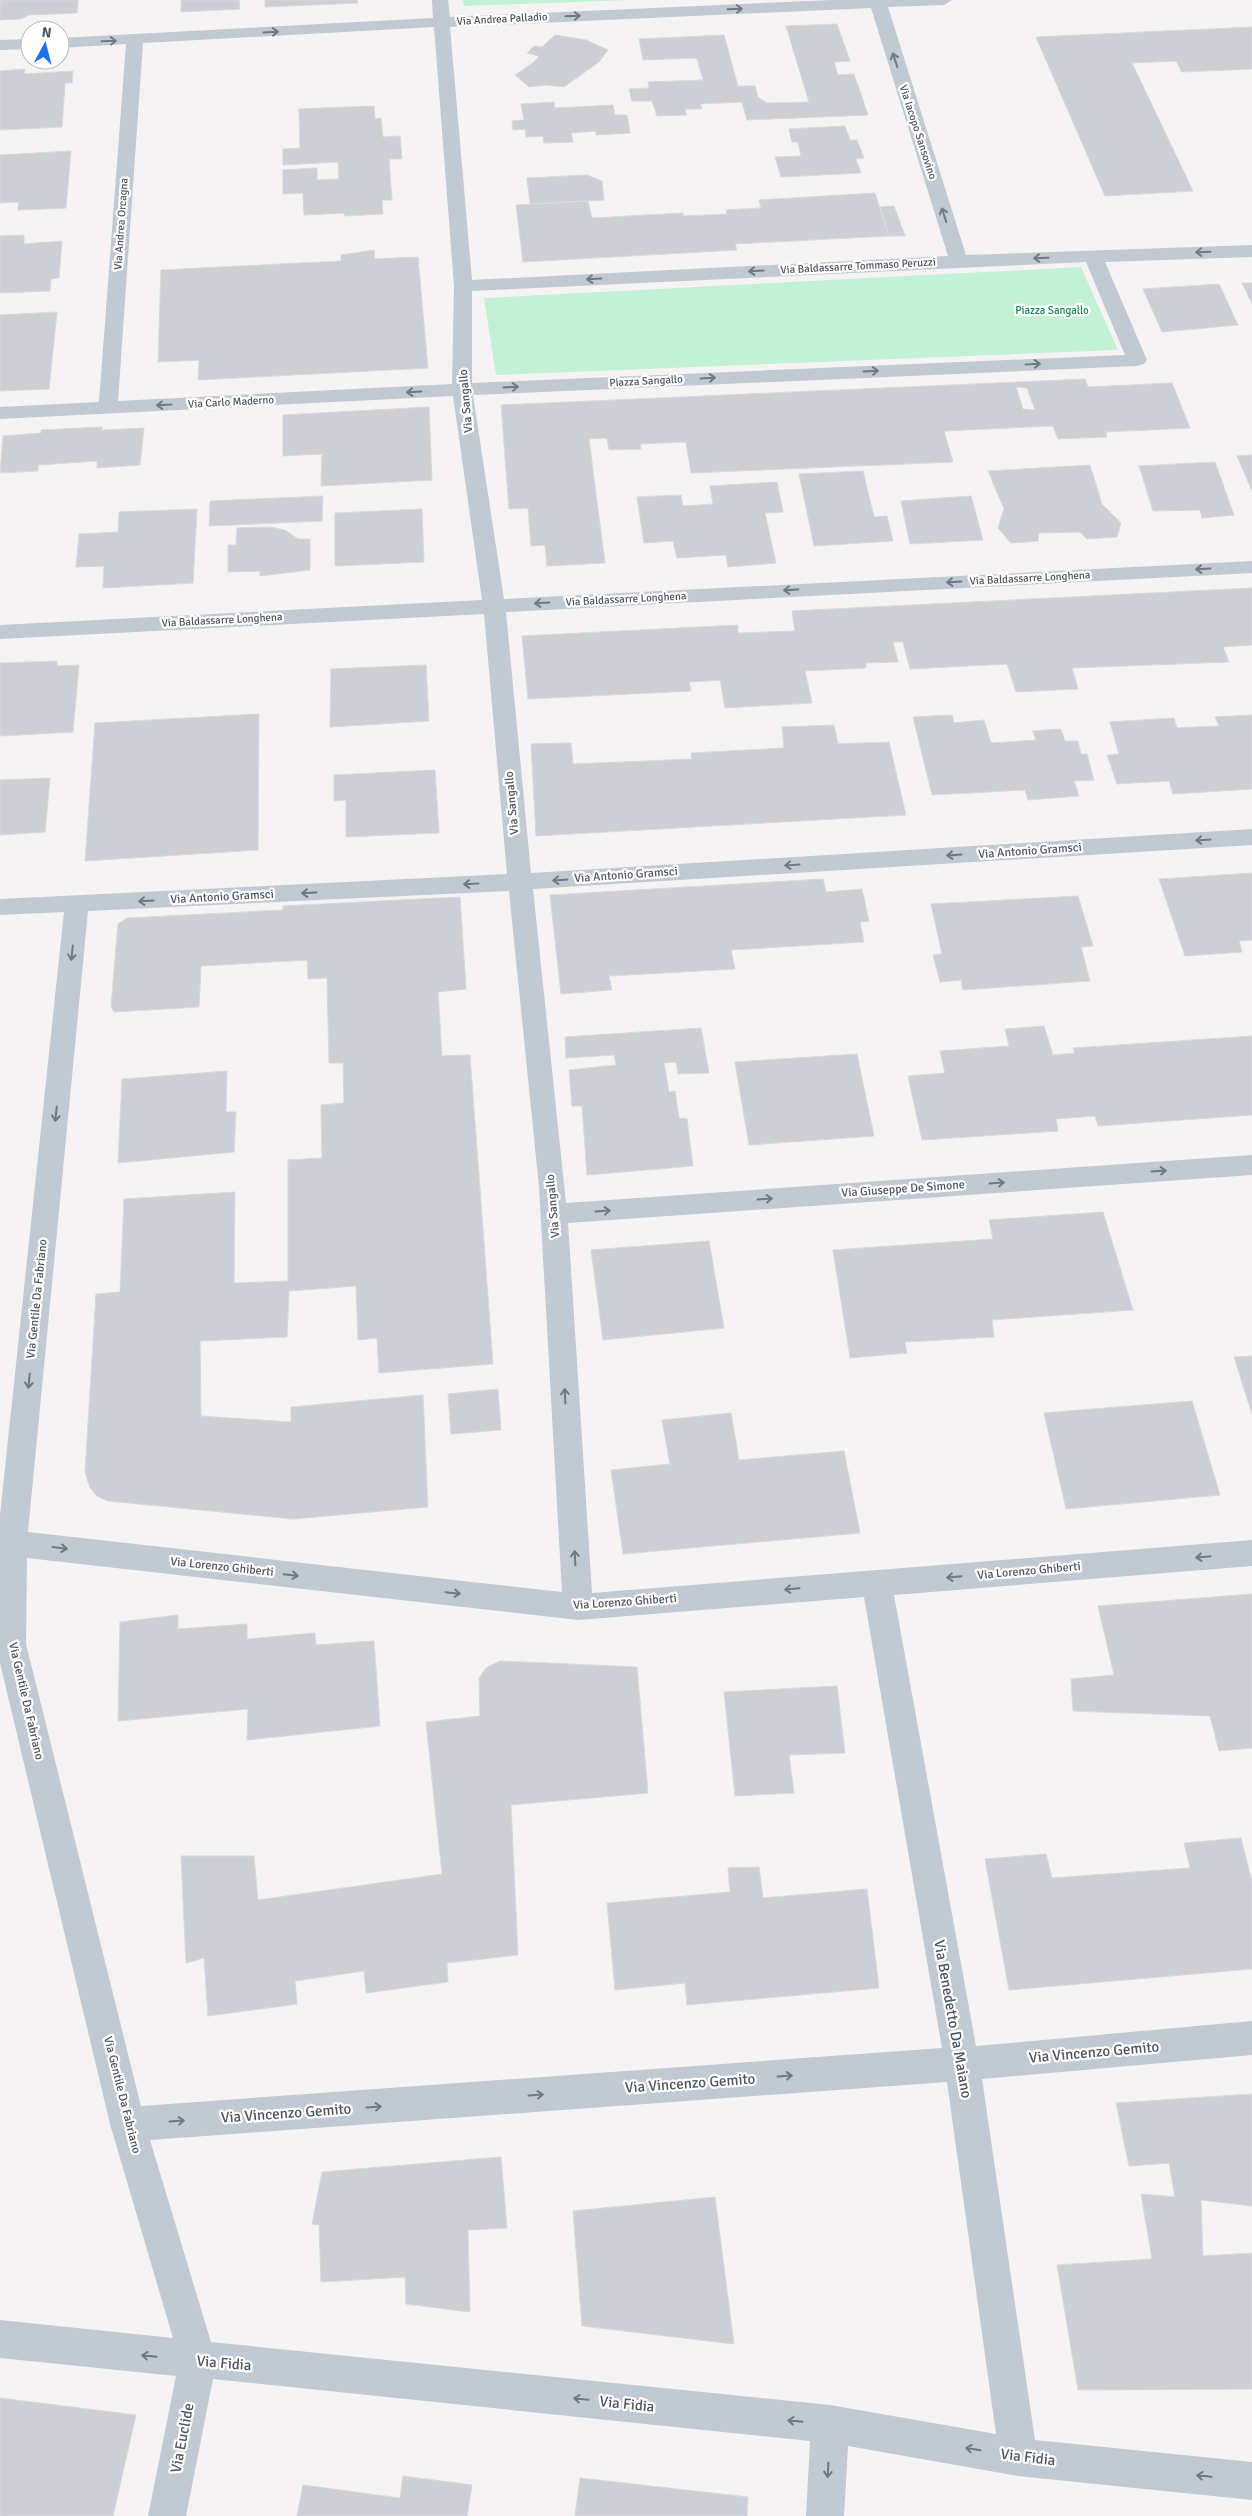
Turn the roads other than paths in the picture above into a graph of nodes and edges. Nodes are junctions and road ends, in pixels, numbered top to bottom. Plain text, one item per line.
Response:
1 (440, 0) edge
2 (944, 0) edge
3 (878, 3) junction
4 (442, 22) junction
5 (134, 40) junction
6 (70, 43) edge
7 (20, 45) edge
8 (0, 46) edge
9 (1252, 251) edge
10 (1093, 256) junction
11 (959, 262) junction
12 (464, 286) junction
13 (462, 390) junction
14 (108, 408) junction
15 (0, 413) edge
16 (1252, 567) edge
17 (494, 605) junction
18 (0, 632) edge
19 (1252, 837) edge
20 (520, 882) junction
21 (77, 904) junction
22 (0, 907) edge
23 (1252, 1164) edge
24 (554, 1214) junction
25 (6, 1542) edge
26 (1252, 1553) edge
27 (877, 1582) junction
28 (578, 1607) junction
29 (1252, 2038) edge
30 (962, 2064) junction
31 (128, 2124) junction
32 (0, 2340) edge
33 (198, 2361) junction
34 (830, 2424) junction
35 (1018, 2457) junction
36 (1252, 2481) edge
37 (167, 2516) edge
38 (825, 2516) edge

1 - 4 street, Via Sangallo
2 - 3 street, Via Andrea Palladio
4 -> 3 street, Via Andrea Palladio
11 -> 3 street, Via Iacopo Sansovino
5 -> 4 street, Via Andrea Palladio
4 - 12 street, Via Sangallo
6 -> 5 street, Via Andrea Palladio
5 - 14 street, Via Andrea Orcagna
7 - 8 street
9 -> 10 street, Via Baldassarre Tommaso Peruzzi
10 -> 11 street, Via Baldassarre Tommaso Peruzzi
13 -> 10 street, Piazza Sangallo
11 -> 12 street, Via Baldassarre Tommaso Peruzzi
12 - 13 street, Via Sangallo
13 -> 14 street, Via Carlo Maderno
13 - 17 street, Via Sangallo
14 - 15 street, Via Carlo Maderno
16 -> 17 street, Via Baldassarre Longhena
17 - 18 street, Via Baldassarre Longhena
17 - 20 street, Via Sangallo
19 -> 20 street, Via Antonio Gramsci
20 -> 21 street, Via Antonio Gramsci
20 - 24 street, Via Sangallo
21 - 22 street, Via Antonio Gramsci
21 -> 25 street, Via Gentile Da Fabriano
24 -> 23 street, Via Giuseppe De Simone
28 -> 24 street, Via Sangallo
25 -> 28 street, Via Lorenzo Ghiberti
25 - 31 street, Via Gentile Da Fabriano
26 -> 27 street, Via Lorenzo Ghiberti
27 -> 28 street, Via Lorenzo Ghiberti
27 - 30 street, Via Benedetto Da Maiano
29 - 30 street, Via Vincenzo Gemito
31 -> 30 street, Via Vincenzo Gemito
30 - 35 street, Via Benedetto Da Maiano
31 - 33 street, Via Gentile Da Fabriano
33 -> 32 street, Via Fidia
34 -> 33 street, Via Fidia
33 - 37 street, Via Euclide
35 -> 34 street, Via Fidia
34 -> 38 street
36 -> 35 street, Via Fidia

